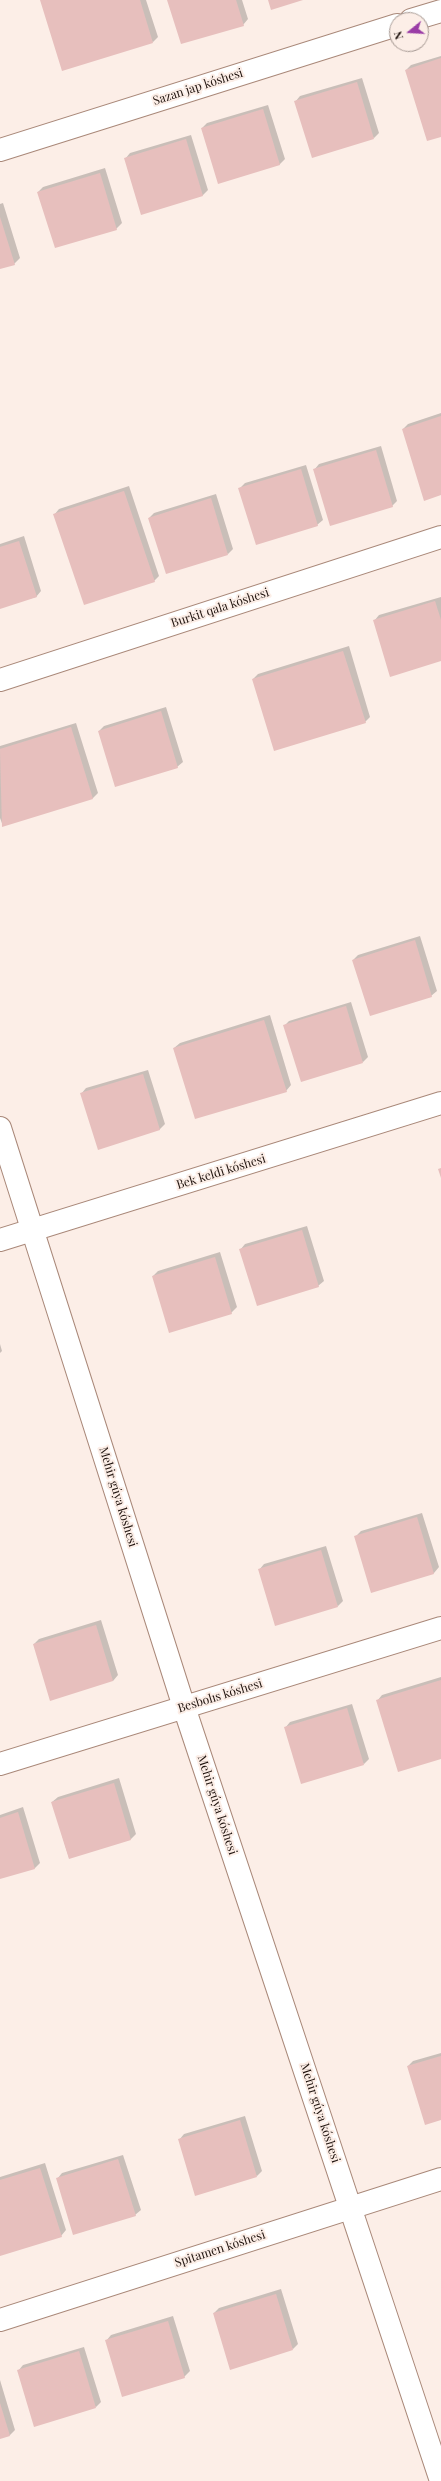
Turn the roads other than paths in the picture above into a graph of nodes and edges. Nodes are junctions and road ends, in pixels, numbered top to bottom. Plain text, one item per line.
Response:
1 (441, 11) edge
2 (429, 15) edge
3 (389, 27) edge
4 (0, 150) edge
5 (441, 537) edge
6 (0, 680) edge
7 (441, 1103) edge
8 (0, 1128) edge
9 (34, 1230) junction
10 (0, 1240) edge
11 (441, 1628) edge
12 (184, 1707) junction
13 (0, 1764) edge
14 (441, 2179) edge
15 (351, 2207) junction
16 (0, 2320) edge
17 (441, 2481) edge

1 - 2 street
3 - 4 street, Sazan jap kóshesi
5 - 6 street, Burkit qala kóshesi
7 - 9 street, Bek keldi kóshesi
8 - 9 street, Mehir gúyа kóshesi
9 - 10 street, Bek keldi kóshesi
9 - 12 street, Mehir gúyа kóshesi
11 - 12 street, Besbolıs kóshesi
12 - 13 street, Besbolıs kóshesi
12 - 15 street, Mehir gúyа kóshesi
14 - 15 street, Spitamen kóshesi
15 - 16 street, Spitamen kóshesi
15 - 17 street, Mehir gúyа kóshesi

